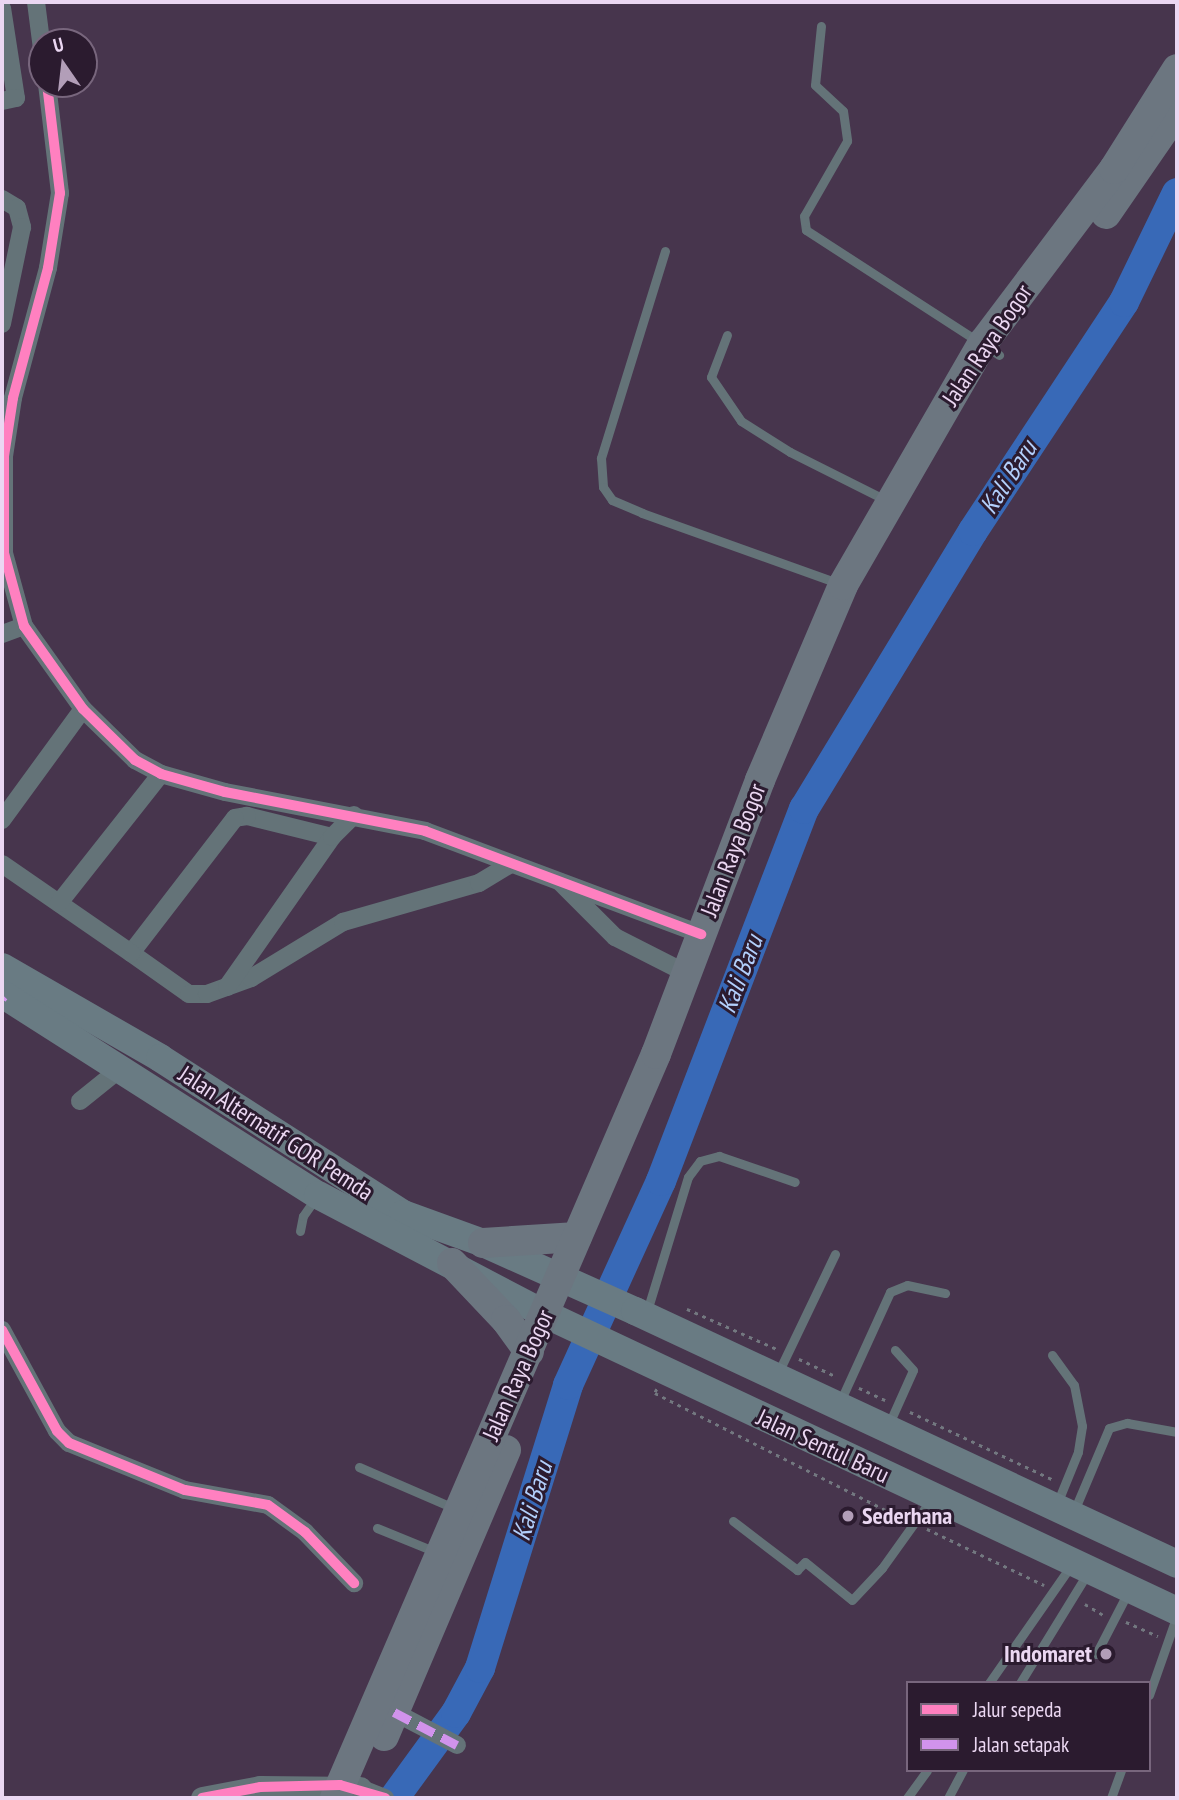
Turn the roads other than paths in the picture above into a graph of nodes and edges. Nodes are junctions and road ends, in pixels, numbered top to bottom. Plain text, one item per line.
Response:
1 (36, 2) edge
2 (2, 15) edge
3 (821, 26) dead end
4 (39, 28) edge
5 (1177, 69) edge
6 (49, 98) edge
7 (2, 100) edge
8 (1177, 111) edge
9 (2, 199) edge
10 (665, 251) dead end
11 (4, 296) edge
12 (2, 324) edge
13 (727, 335) dead end
14 (991, 349) junction
15 (890, 501) junction
16 (843, 584) junction
17 (24, 626) junction
18 (2, 634) edge
19 (83, 709) junction
20 (161, 774) junction
21 (354, 815) junction
22 (2, 820) edge
23 (332, 837) junction
24 (739, 860) junction
25 (2, 864) edge
26 (511, 864) junction
27 (557, 880) junction
28 (59, 904) junction
29 (701, 934) junction
30 (131, 953) junction
31 (2, 967) edge
32 (686, 973) junction
33 (227, 987) junction
34 (2, 996) edge
35 (121, 1068) junction
36 (80, 1101) dead end
37 (795, 1182) dead end
38 (318, 1195) junction
39 (300, 1231) dead end
40 (577, 1237) junction
41 (484, 1243) junction
42 (835, 1254) dead end
43 (452, 1263) junction
44 (576, 1285) junction
45 (945, 1293) dead end
46 (644, 1308) junction
47 (559, 1321) junction
48 (2, 1330) edge
49 (895, 1350) dead end
50 (529, 1352) junction
51 (1052, 1355) dead end
52 (780, 1365) junction
53 (844, 1395) junction
54 (892, 1417) junction
55 (1177, 1432) edge
56 (359, 1467) dead end
57 (933, 1496) junction
58 (1065, 1503) junction
59 (458, 1509) junction
60 (733, 1521) dead end
61 (377, 1528) dead end
62 (441, 1554) junction
63 (1177, 1564) edge
64 (1081, 1566) junction
65 (354, 1583) dead end
66 (1130, 1589) junction
67 (1177, 1613) edge
68 (1096, 1654) dead end
69 (991, 1681) edge
70 (1021, 1681) edge
71 (1151, 1689) edge
72 (402, 1716) junction
73 (451, 1742) dead end
74 (926, 1772) edge
75 (962, 1772) edge
76 (1120, 1772) edge
77 (358, 1794) edge
78 (202, 1798) edge
79 (907, 1798) edge
80 (948, 1798) edge
81 (1111, 1798) edge

1 - 4 street
2 - 7 street
3 - 14 lane
5 - 14 highway, Jalan Raya Bogor
6 - 17 street
8 - 14 highway, Jalan Raya Bogor
9 - 11 street
10 - 16 lane
11 - 12 street
13 - 15 lane
14 - 15 highway, Jalan Raya Bogor
14 - 24 highway, Jalan Raya Bogor
15 - 16 highway, Jalan Raya Bogor
16 - 24 highway, Jalan Raya Bogor
17 - 18 street
17 - 19 street
19 - 20 street
19 - 22 street
20 - 21 street
20 - 28 street
21 - 23 street
21 - 26 street
23 - 30 street
23 - 33 street
24 - 29 highway, Jalan Raya Bogor
24 - 44 highway, Jalan Raya Bogor
25 - 28 street
26 - 27 street
26 - 33 street
27 - 29 street
27 - 32 street
28 - 30 street
29 - 32 highway, Jalan Raya Bogor
30 - 33 street
31 - 41 main road, Jalan Alternatif GOR Pemda
32 - 40 highway, Jalan Raya Bogor
34 - 35 main road, Jalan Alternatif GOR Pemda
35 - 36 street
35 - 38 main road, Jalan Alternatif GOR Pemda
37 - 46 lane
38 - 39 lane
38 - 43 main road, Jalan Alternatif GOR Pemda
40 - 41 highway
40 - 44 highway, Jalan Raya Bogor
41 - 44 main road, Jalan Alternatif GOR Pemda
42 - 52 lane
43 - 47 main road, Jalan Alternatif GOR Pemda
43 - 50 highway
44 - 46 main road, Jalan Sentul Baru
44 - 47 highway, Jalan Raya Bogor
45 - 53 lane
46 - 52 main road, Jalan Sentul Baru
47 - 50 highway, Jalan Raya Bogor
47 - 57 main road, Jalan Sentul Baru
47 - 72 highway, Jalan Raya Bogor
48 - 65 street
49 - 54 lane
50 - 59 highway, Jalan Raya Bogor
51 - 58 lane
52 - 53 main road, Jalan Sentul Baru
53 - 54 main road, Jalan Sentul Baru
54 - 58 main road, Jalan Sentul Baru
55 - 58 lane
56 - 59 lane
57 - 60 lane
57 - 64 main road, Jalan Sentul Baru
58 - 63 main road, Jalan Sentul Baru
59 - 62 highway, Jalan Raya Bogor
61 - 62 lane
62 - 77 highway, Jalan Raya Bogor
64 - 66 main road, Jalan Sentul Baru
64 - 69 lane
64 - 70 lane
66 - 67 main road, Jalan Sentul Baru
66 - 68 lane
67 - 71 lane
72 - 73 street
72 - 77 highway, Jalan Raya Bogor
74 - 79 lane
75 - 80 lane
76 - 81 lane
77 - 78 street

